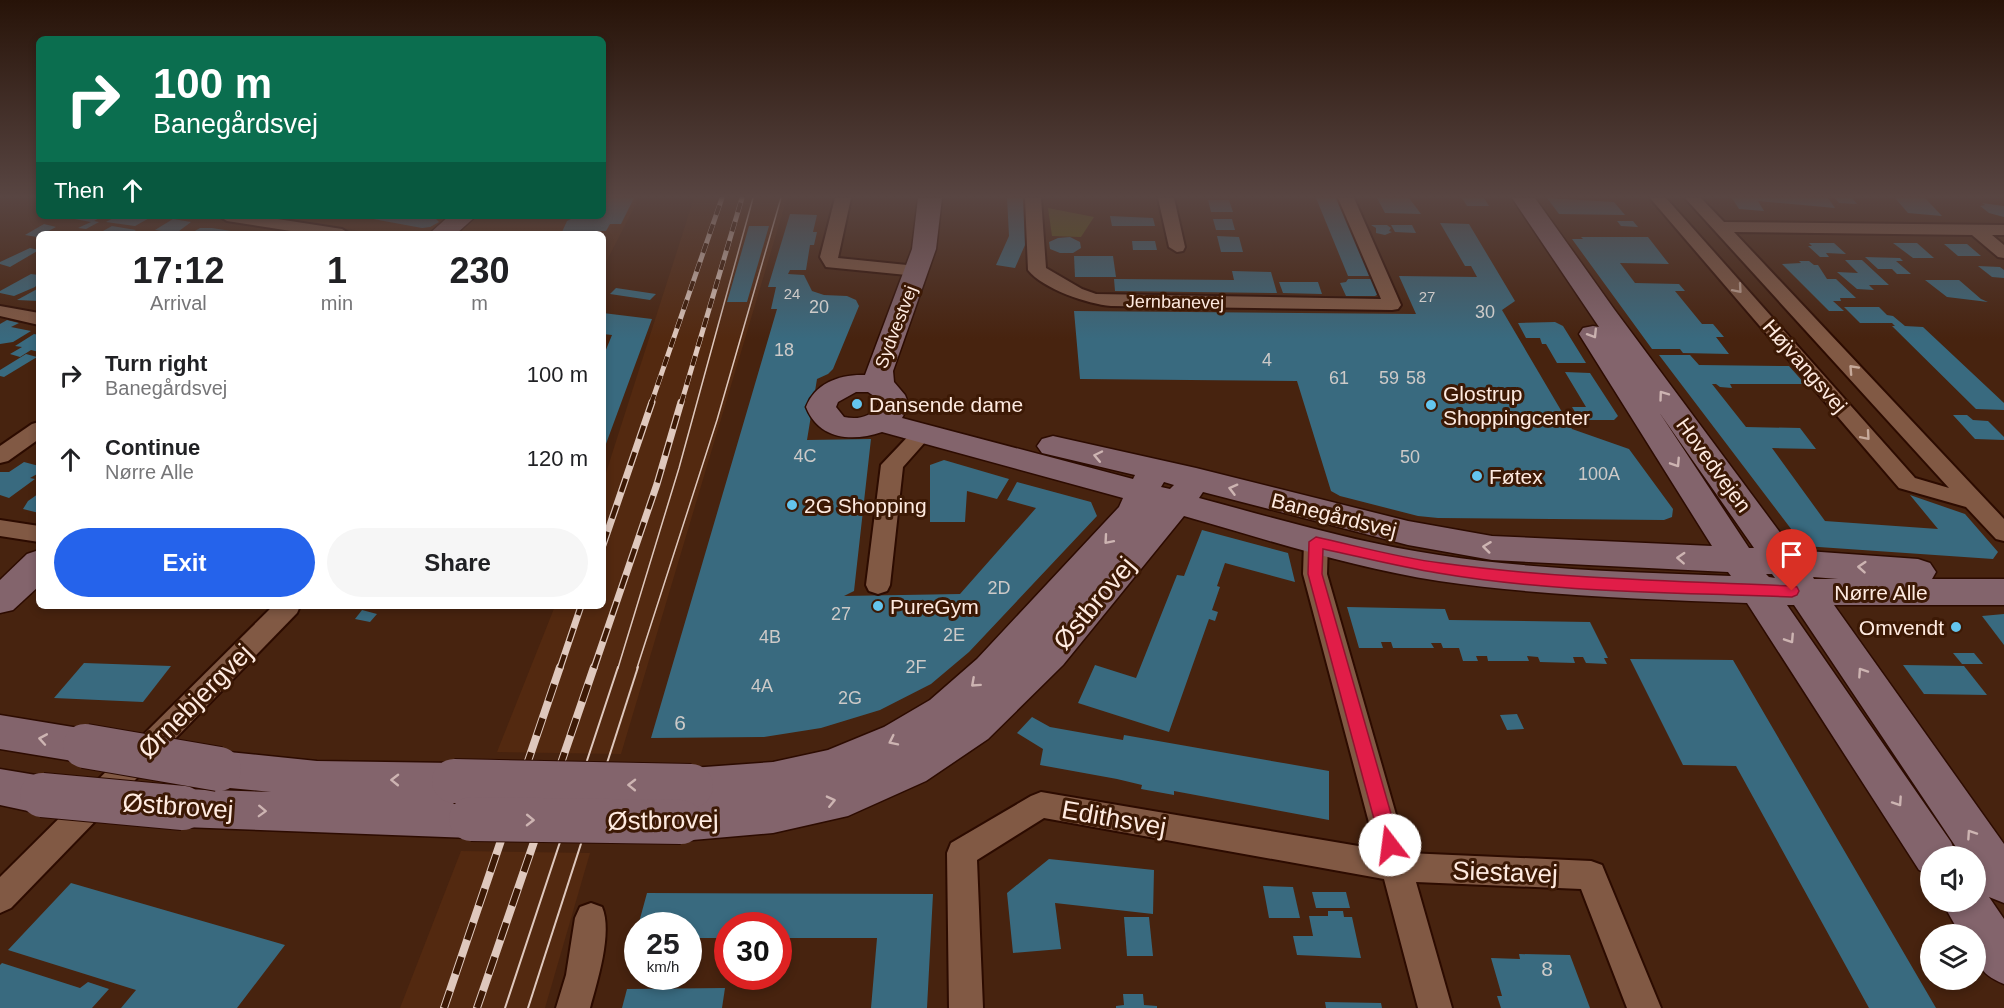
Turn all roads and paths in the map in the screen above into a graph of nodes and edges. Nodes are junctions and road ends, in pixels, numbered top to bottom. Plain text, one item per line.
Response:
1 (832, 245) edge
2 (911, 245) edge
3 (924, 245) edge
4 (1036, 245) edge
5 (1366, 245) edge
6 (1536, 245) edge
7 (1556, 245) edge
8 (1699, 245) edge
9 (1738, 245) edge
10 (911, 271) junction
11 (0, 311) edge
12 (36, 318) edge
13 (878, 399) junction
14 (36, 431) edge
15 (924, 432) junction
16 (0, 456) edge
17 (1168, 486) junction
18 (1974, 500) junction
19 (0, 528) edge
20 (2004, 533) edge
21 (36, 534) edge
22 (1316, 542) junction
23 (36, 550) edge
24 (36, 567) edge
25 (0, 573) edge
26 (1772, 576) junction
27 (2004, 582) edge
28 (878, 585) dead end
29 (2004, 592) edge
30 (0, 600) edge
31 (285, 609) edge
32 (0, 732) edge
33 (0, 787) edge
34 (686, 804) junction
35 (1929, 846) edge
36 (1397, 867) junction
37 (2004, 882) edge
38 (0, 898) edge
39 (1972, 912) edge
40 (591, 918) dead end
41 (2004, 960) edge
42 (573, 1008) edge
43 (966, 1008) edge
44 (1436, 1008) edge
45 (1644, 1008) edge

1 - 10 street
2 - 10 street, Sydvestvej
3 - 10 street, Sydvestvej
4 - 5 street, Jernbanevej
6 -> 26 street, Hovedvejen
26 -> 7 street, Hovedvejen
8 -> 18 street, Højvangsvej
18 -> 9 street, Højvangsvej
10 - 13 street, Sydvestvej
11 - 12 street
13 - 15 street, Banegårdsvej
17 -> 13 street, Banegårdsvej
14 - 16 street
15 - 17 street, Banegårdsvej
15 - 28 street
17 - 22 street, Banegårdsvej
26 -> 17 street, Banegårdsvej
17 - 34 street, Østbrovej
18 - 20 street, Højvangsvej
19 - 21 street
22 - 26 street, Banegårdsvej
22 - 36 street
23 - 25 street
24 - 30 street
27 -> 26 street, Nørre Alle
26 - 29 street, Nørre Alle
26 -> 35 street, Hovedvejen
37 -> 26 street, Hovedvejen
31 - 38 street, Ørnebjergvej
34 -> 32 street, Østbrovej, bridge
33 -> 34 street, Østbrovej, bridge
36 - 43 street, Edithsvej
36 - 44 street
36 - 45 street, Siestavej
39 - 41 street
40 - 42 street

